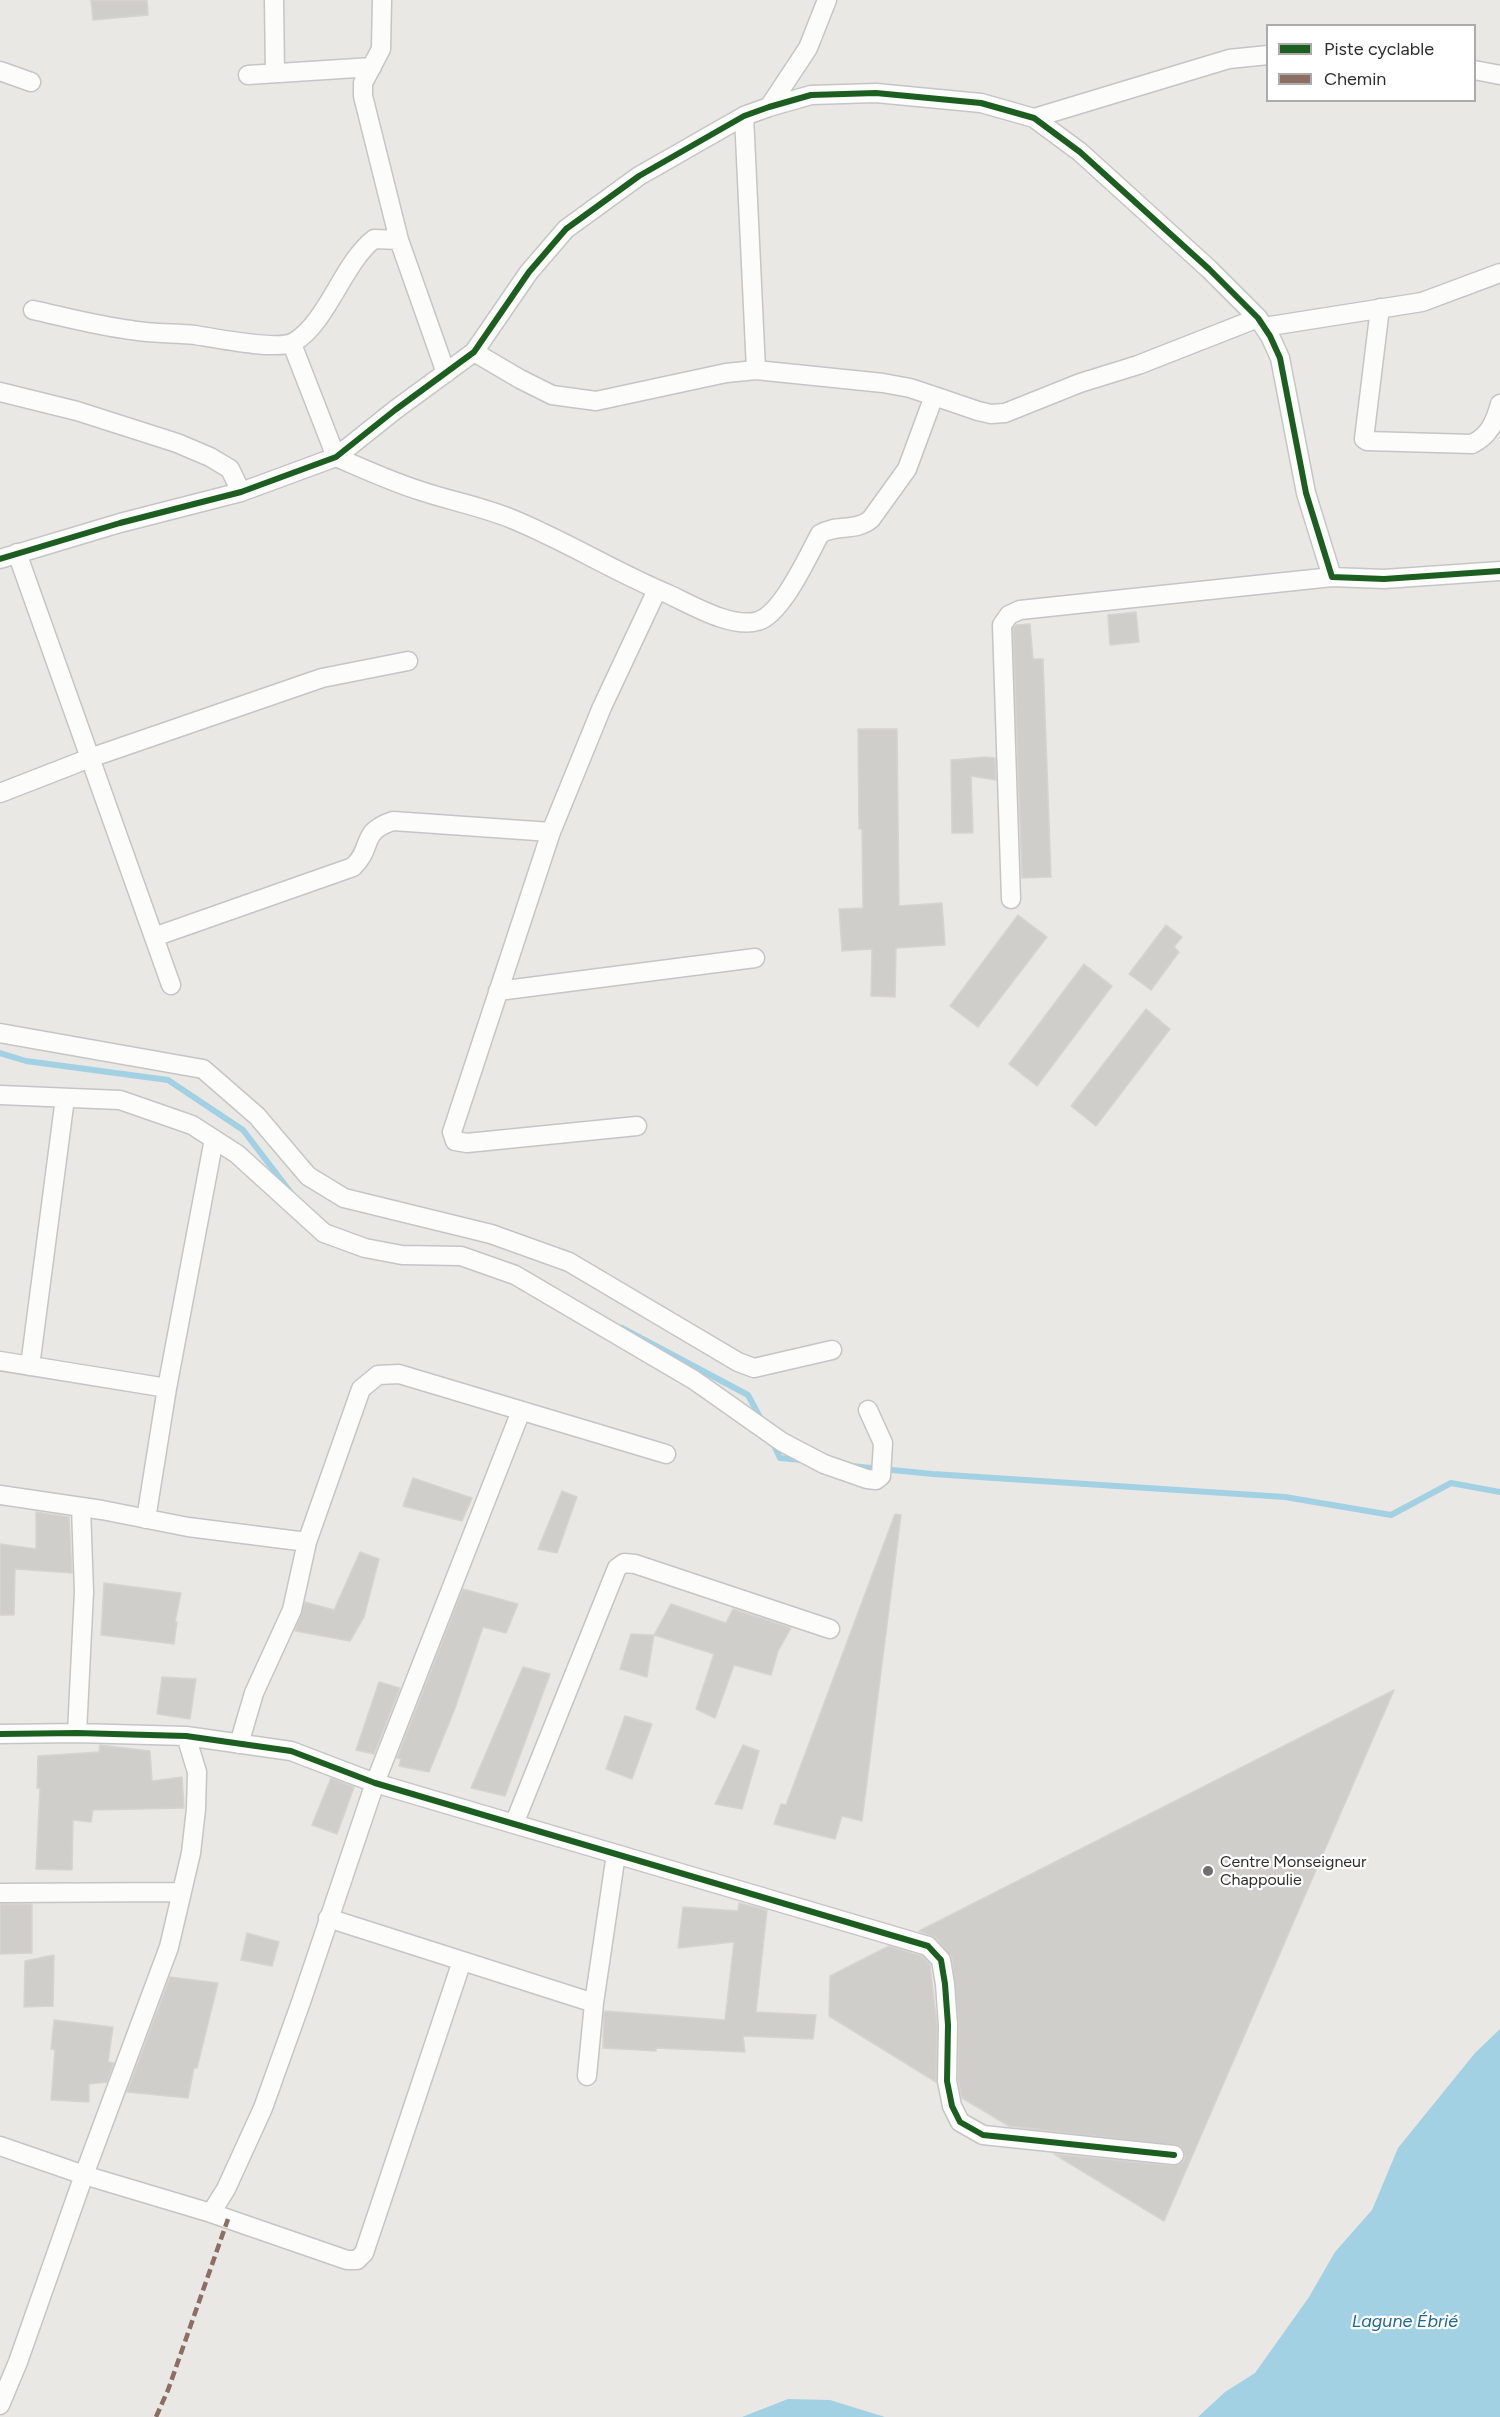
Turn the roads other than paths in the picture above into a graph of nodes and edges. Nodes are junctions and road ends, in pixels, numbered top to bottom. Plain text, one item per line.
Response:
1 (274, 0) edge
2 (382, 0) edge
3 (827, 0) edge
4 (1266, 55) edge
5 (372, 67) junction
6 (1476, 70) edge
7 (0, 71) edge
8 (275, 73) junction
9 (248, 75) dead end
10 (1500, 75) edge
11 (31, 82) dead end
12 (769, 106) junction
13 (744, 116) junction
14 (1034, 118) junction
15 (399, 240) junction
16 (1500, 273) edge
17 (1380, 308) junction
18 (33, 310) dead end
19 (1261, 322) junction
20 (292, 344) junction
21 (474, 352) junction
22 (756, 370) junction
23 (446, 373) junction
24 (0, 392) edge
25 (934, 396) junction
26 (1500, 404) edge
27 (336, 457) junction
28 (242, 492) junction
29 (8, 556) edge
30 (1500, 571) edge
31 (1332, 577) junction
32 (657, 590) junction
33 (408, 661) dead end
34 (90, 758) junction
35 (0, 793) edge
36 (550, 832) junction
37 (1011, 899) dead end
38 (154, 938) junction
39 (755, 958) dead end
40 (171, 985) dead end
41 (498, 991) junction
42 (0, 1033) edge
43 (0, 1095) edge
44 (65, 1098) junction
45 (638, 1126) dead end
46 (214, 1139) junction
47 (832, 1350) dead end
48 (0, 1361) edge
49 (30, 1366) junction
50 (167, 1388) junction
51 (868, 1410) dead end
52 (520, 1412) junction
53 (666, 1454) dead end
54 (0, 1495) edge
55 (81, 1507) junction
56 (146, 1519) junction
57 (307, 1542) junction
58 (830, 1629) dead end
59 (77, 1732) junction
60 (0, 1734) edge
61 (186, 1736) junction
62 (239, 1744) junction
63 (375, 1783) junction
64 (514, 1824) junction
65 (616, 1854) junction
66 (182, 1892) junction
67 (0, 1893) edge
68 (328, 1918) junction
69 (462, 1961) junction
70 (594, 2003) junction
71 (587, 2076) dead end
72 (0, 2146) edge
73 (1174, 2155) dead end
74 (84, 2175) junction
75 (212, 2213) junction
76 (0, 2405) edge

1 - 8 street
2 - 5 street
3 - 12 street
4 - 14 street
5 - 8 street
5 - 15 street
6 - 10 street
7 - 11 street
8 - 9 street
12 - 13 street
12 - 14 street
13 - 21 street
13 - 22 street
14 - 19 street
15 - 20 street
15 - 23 street
16 - 17 street
17 - 19 street
17 - 26 street
18 - 20 street
19 - 25 street
19 - 31 street
20 - 27 street
21 - 22 street
21 - 23 street
22 - 25 street
23 - 27 street
24 - 28 street
25 - 32 street
27 - 28 street
27 - 32 street
28 - 29 street
29 - 34 street
30 - 31 street
31 - 37 street
32 - 36 street
33 - 34 street
34 - 35 street
34 - 38 street
36 - 38 street
36 - 41 street
38 - 40 street
39 - 41 street
41 - 45 street
42 - 47 street
43 - 44 street
44 - 46 street
44 - 49 street
46 - 50 street
46 - 51 street
48 - 49 street
49 - 50 street
50 - 56 street
52 - 53 street
52 - 57 street
52 - 63 street
54 - 55 street
55 - 56 street
55 - 59 street
56 - 57 street
57 - 62 street
58 - 64 street
59 - 60 street
59 - 61 street
61 - 62 street
61 - 66 street
62 - 63 street
63 - 64 street
63 - 68 street
64 - 65 street
65 - 70 street
65 - 73 street
66 - 67 street
66 - 74 street
68 - 69 street
68 - 75 street
69 - 70 street
69 - 75 street
70 - 71 street
72 - 74 street
74 - 75 street
74 - 76 street

